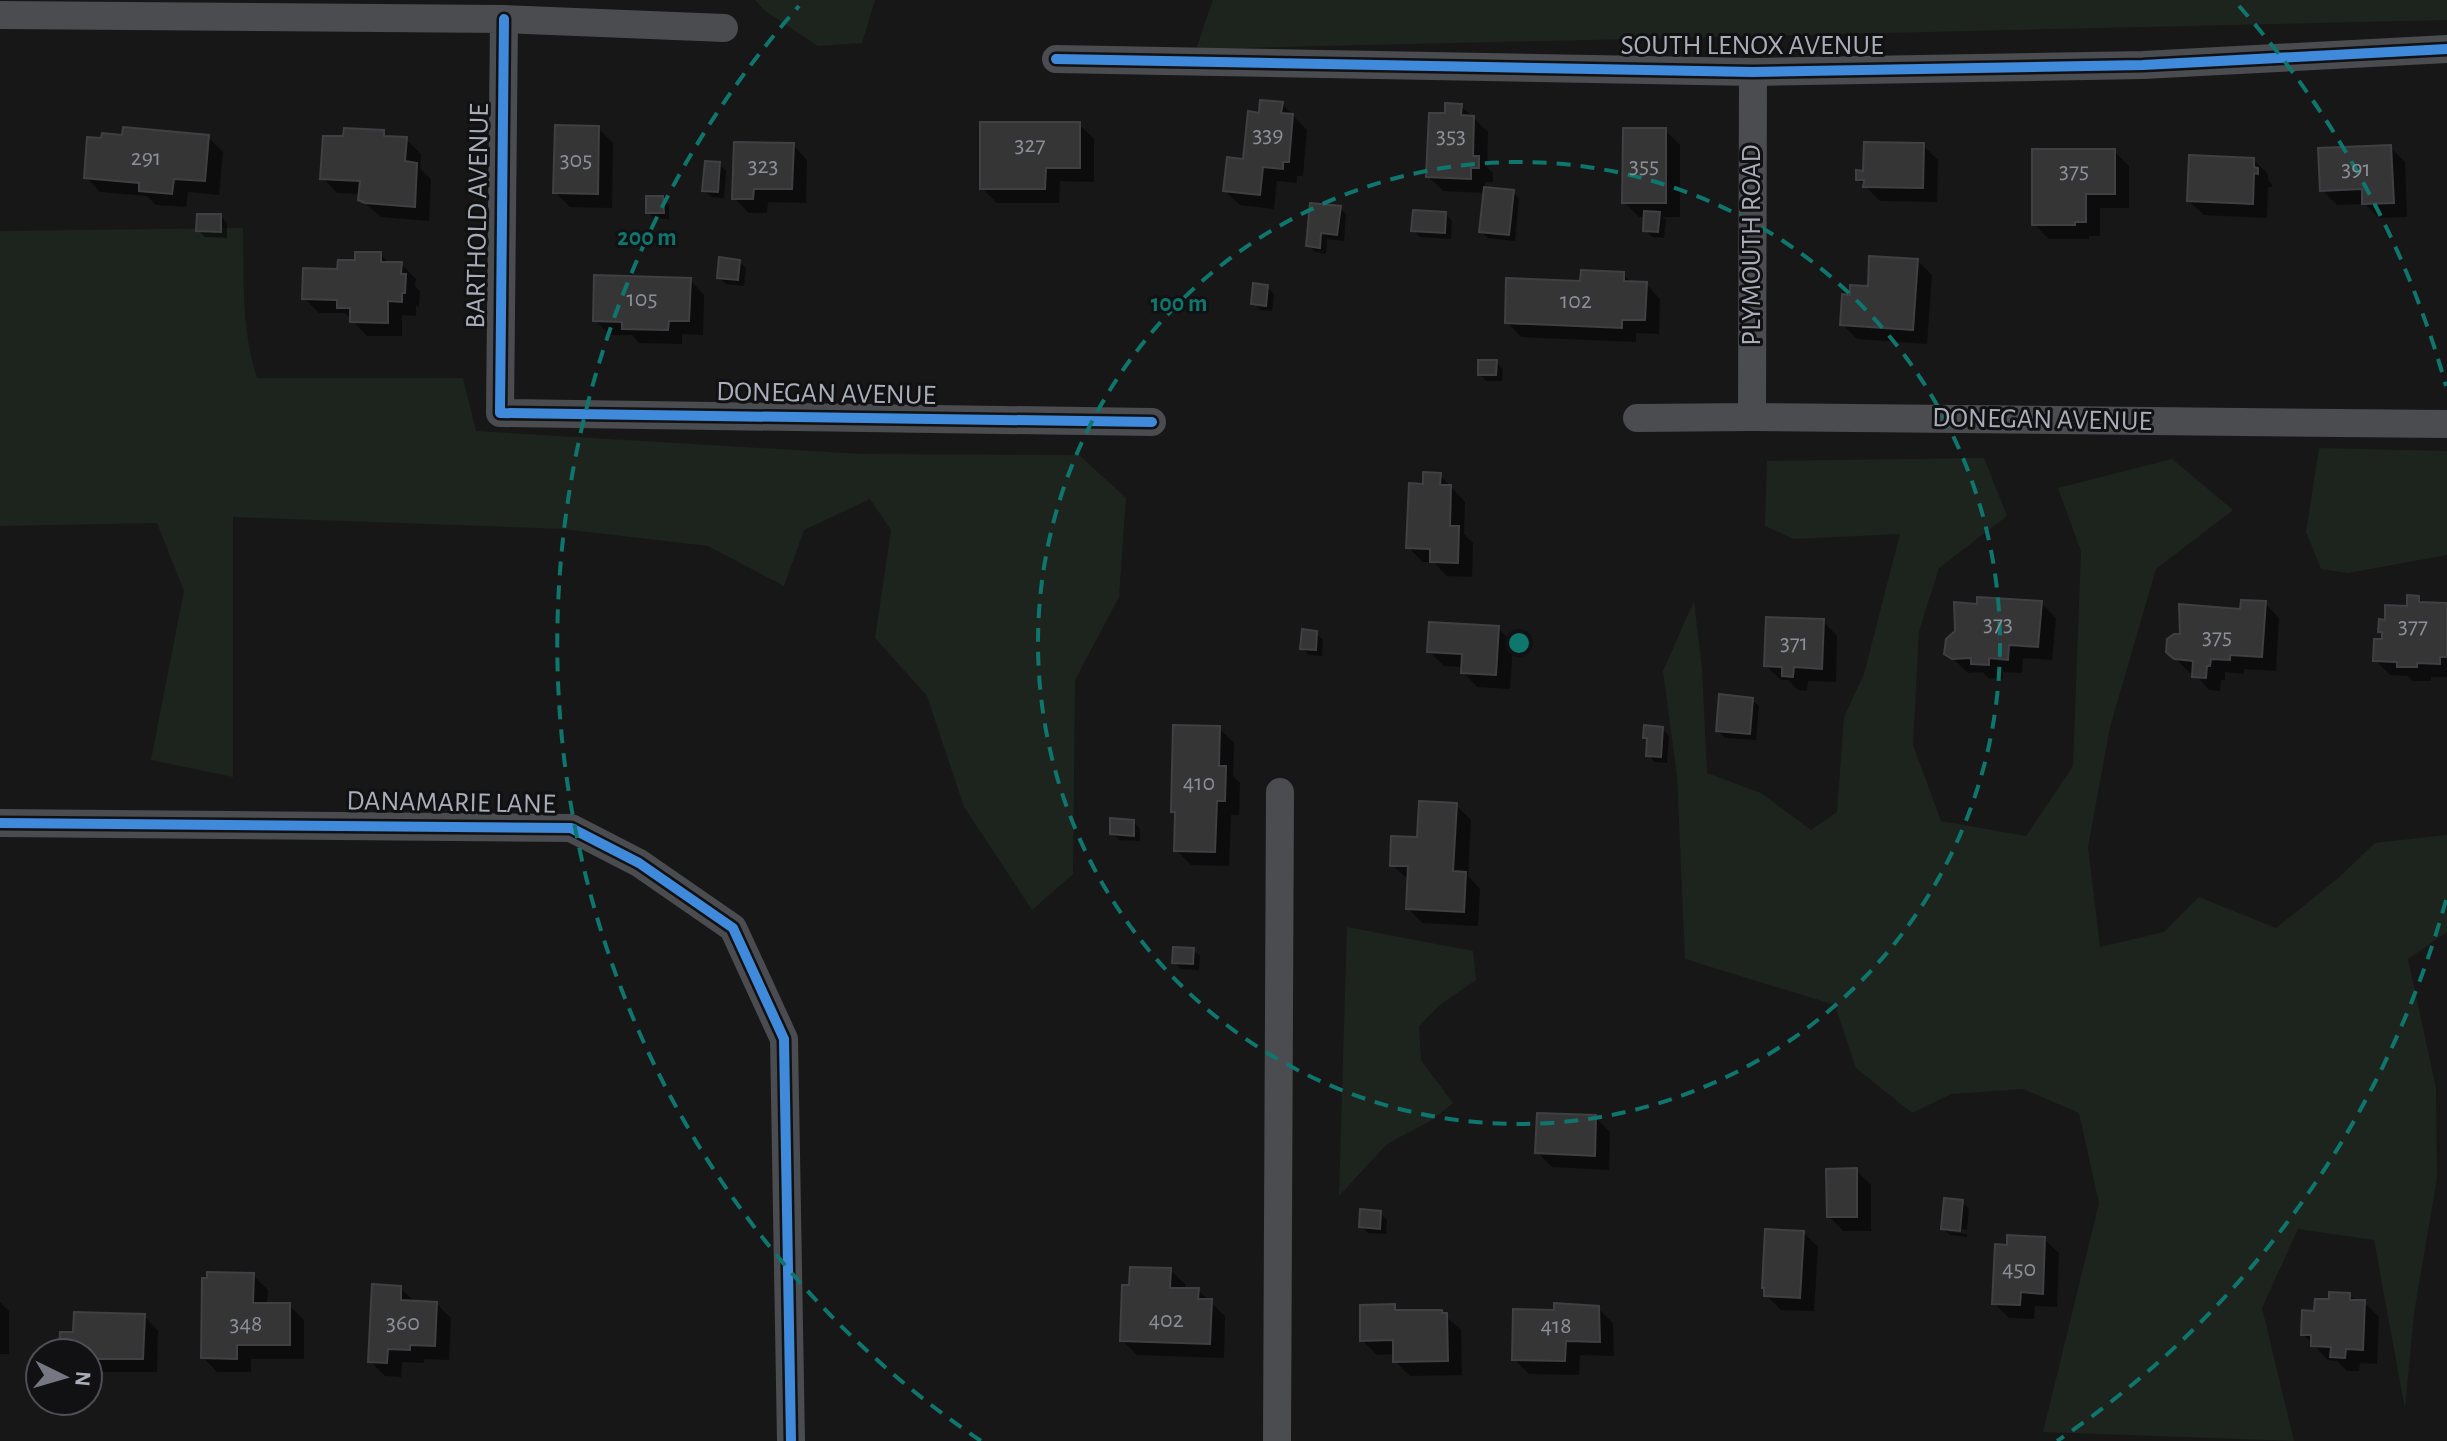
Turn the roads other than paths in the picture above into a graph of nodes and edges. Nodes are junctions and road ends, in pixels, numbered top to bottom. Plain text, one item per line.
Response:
1 (0, 15) edge
2 (504, 19) junction
3 (724, 28) dead end
4 (2447, 49) edge
5 (1056, 59) dead end
6 (1753, 72) junction
7 (500, 413) joint
8 (1752, 417) junction
9 (1637, 418) dead end
10 (1152, 422) dead end
11 (2447, 424) edge
12 (1280, 792) dead end
13 (0, 823) edge
14 (791, 1441) edge
15 (1277, 1441) edge

1 - 2 street
2 - 3 street
2 - 7 street, BARTHOLD AVENUE
4 - 6 street, SOUTH LENOX AVENUE
5 - 6 street, SOUTH LENOX AVENUE
6 - 8 street, PLYMOUTH ROAD
7 - 10 street, DONEGAN AVENUE
8 - 9 street, DONEGAN AVENUE
8 - 11 street, DONEGAN AVENUE
12 - 15 street
13 - 14 street, DANAMARIE LANE

